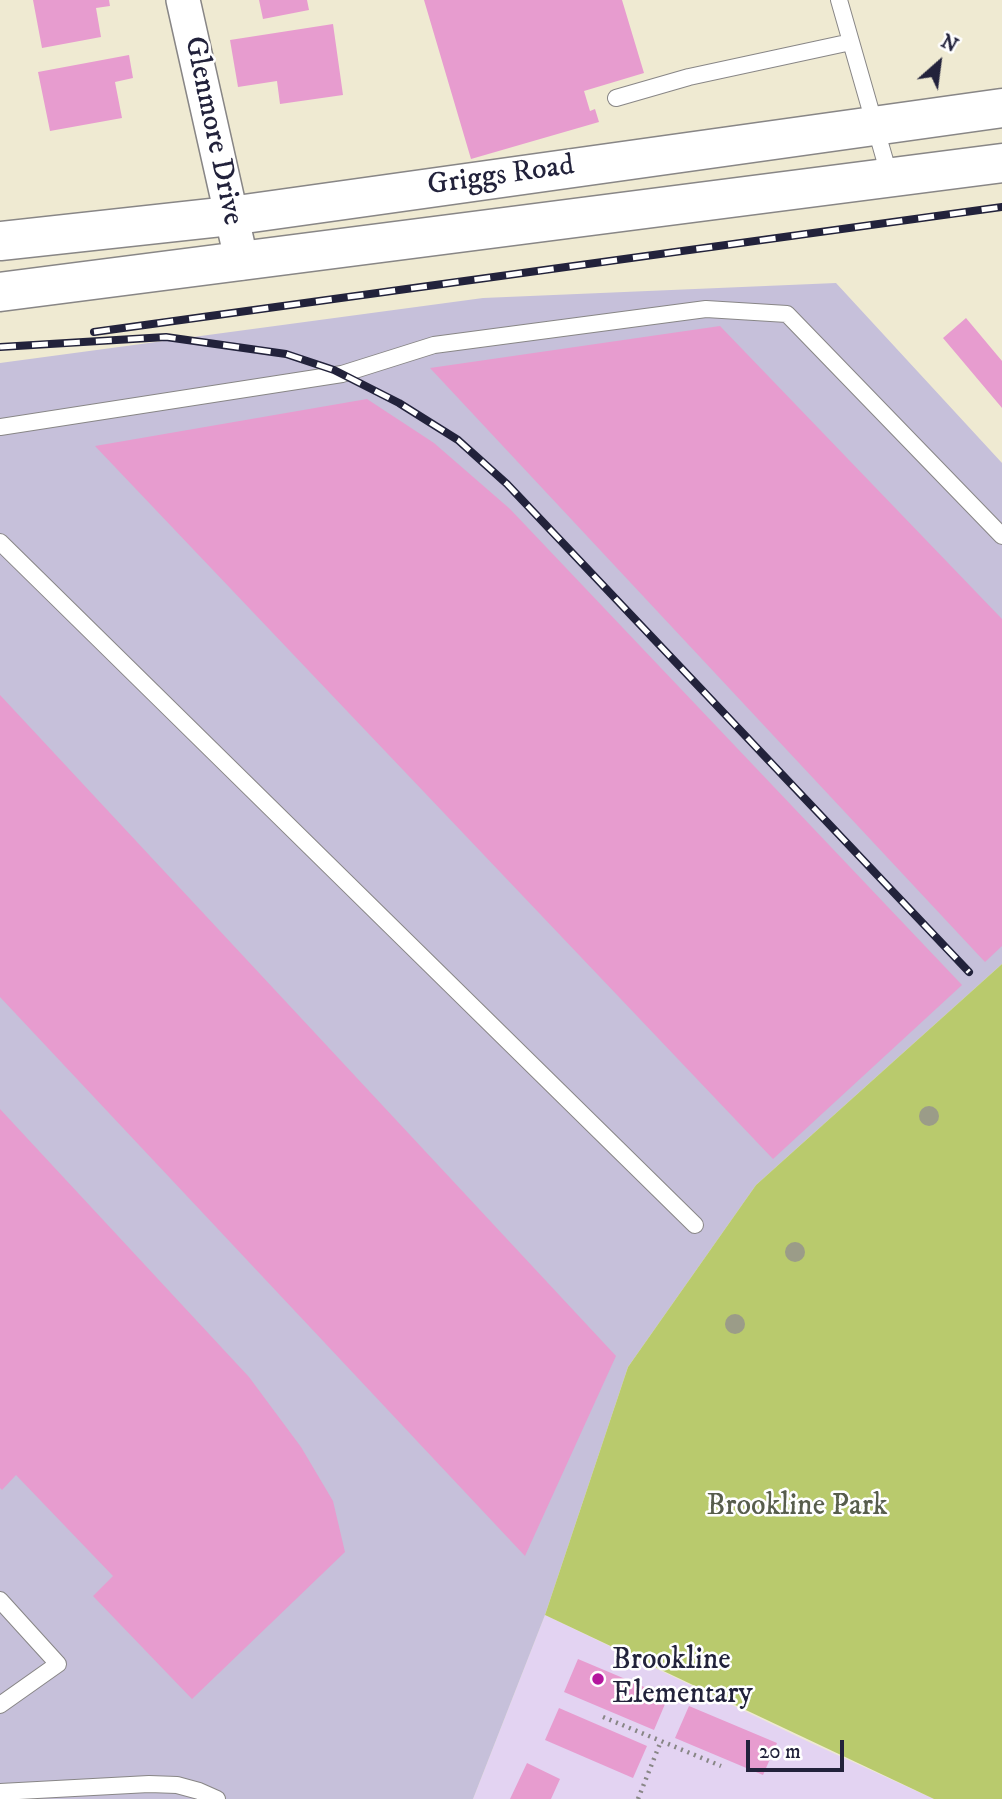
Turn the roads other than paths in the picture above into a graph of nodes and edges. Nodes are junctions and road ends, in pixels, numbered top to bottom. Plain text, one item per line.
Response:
1 (183, 0) edge
2 (839, 0) edge
3 (851, 42) junction
4 (616, 98) dead end
5 (1002, 108) edge
6 (875, 124) junction
7 (1002, 163) edge
8 (890, 178) junction
9 (230, 216) junction
10 (0, 241) edge
11 (242, 263) junction
12 (0, 292) edge
13 (0, 427) edge
14 (1002, 536) edge
15 (0, 542) edge
16 (695, 1224) dead end
17 (0, 1600) edge
18 (0, 1705) edge
19 (0, 1792) edge
20 (217, 1799) edge

1 - 9 street, Glenmore Drive
2 - 3 lane
3 - 4 lane
3 - 6 lane
5 - 6 main road, Griggs Road
6 - 8 lane
6 - 9 main road, Griggs Road
7 - 8 main road, Griggs Road
8 - 11 main road, Griggs Road
9 - 10 main road, Griggs Road
9 - 11 street, Glenmore Drive
11 - 12 main road, Griggs Road
13 - 14 lane
15 - 16 lane
17 - 18 lane
19 - 20 lane

